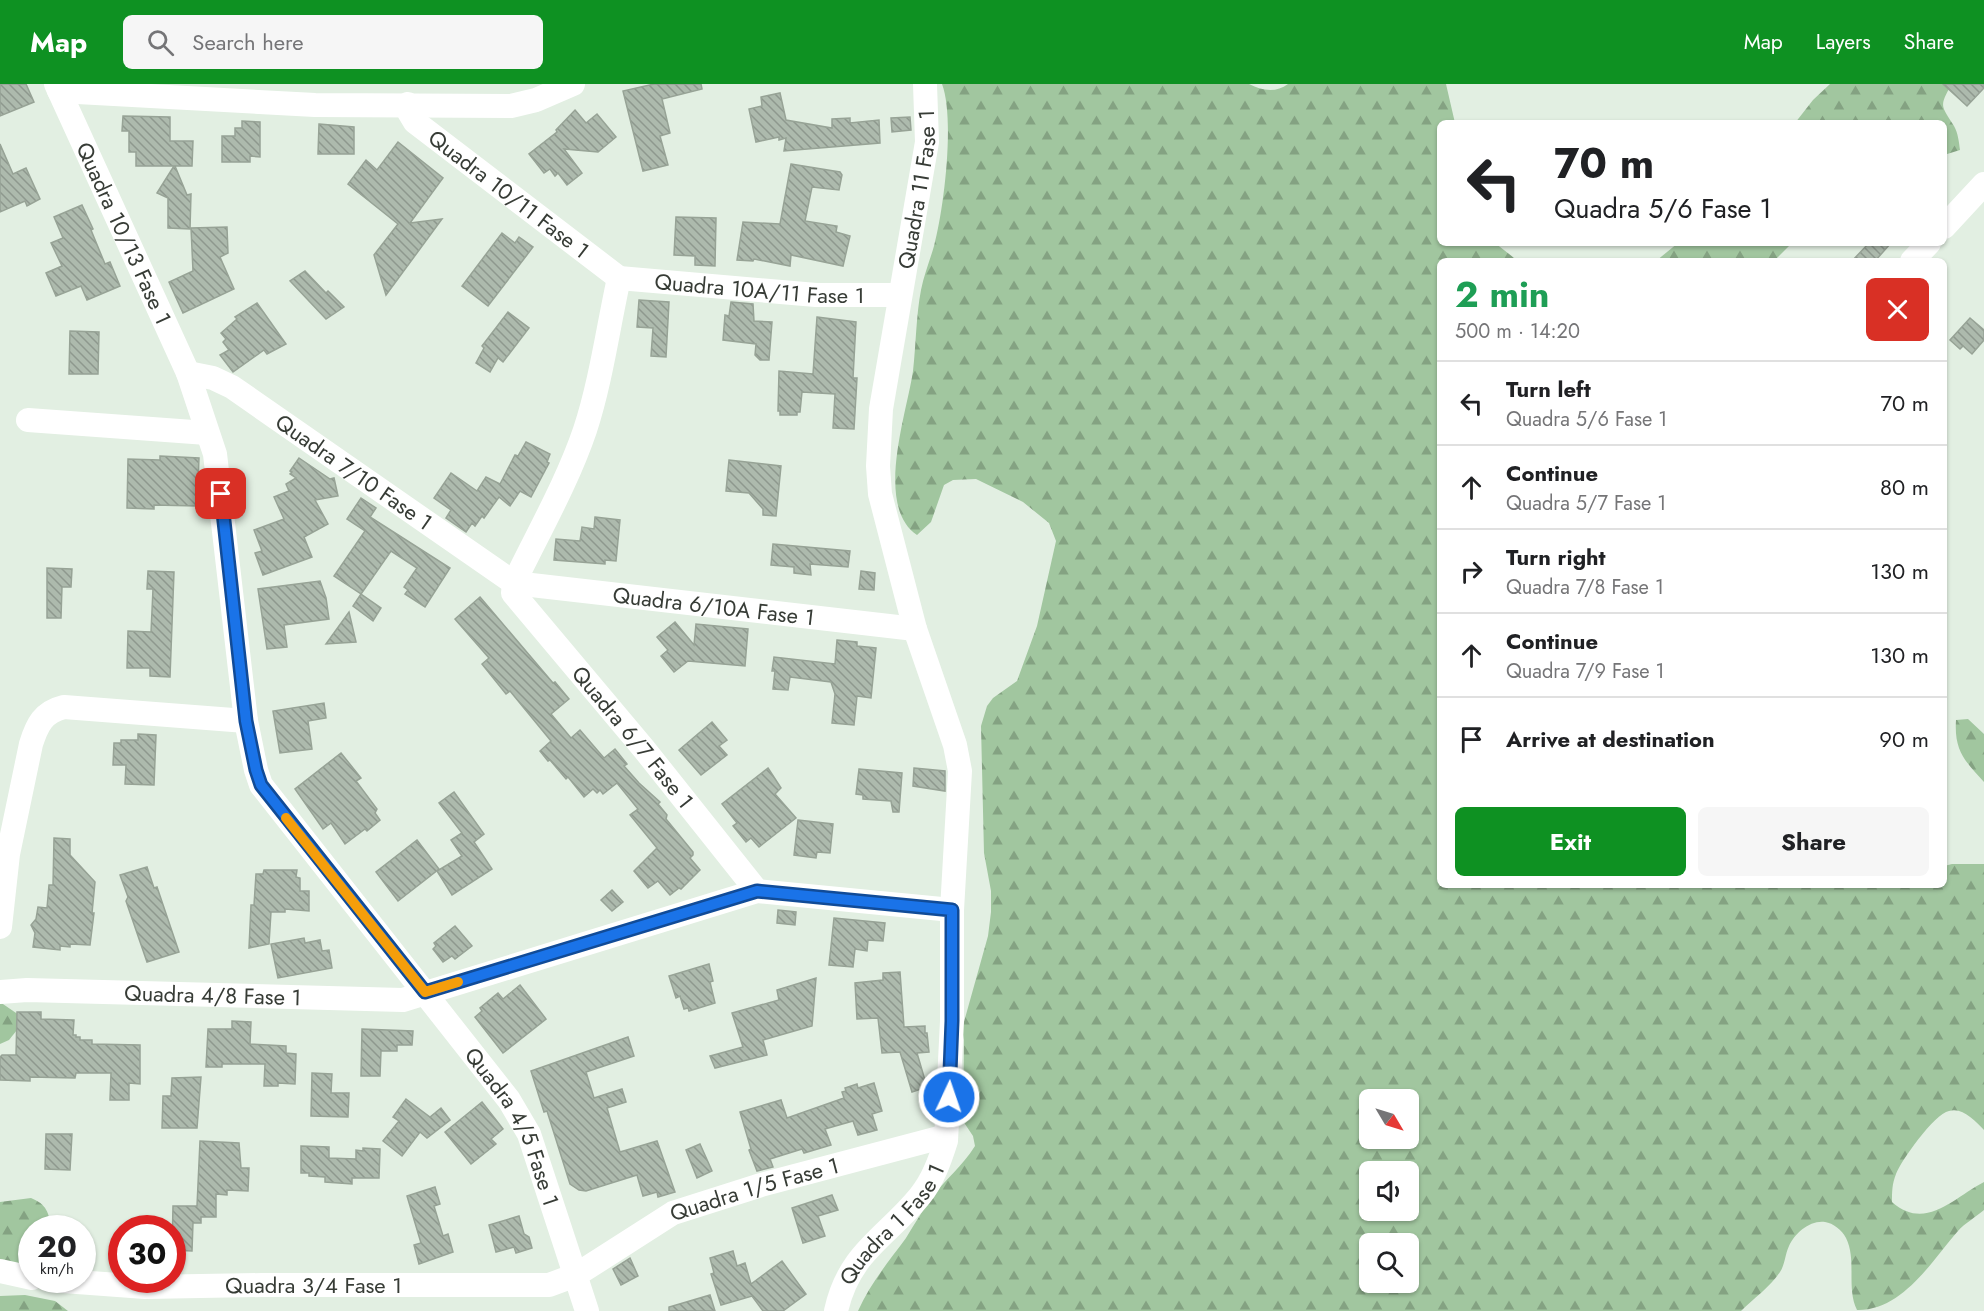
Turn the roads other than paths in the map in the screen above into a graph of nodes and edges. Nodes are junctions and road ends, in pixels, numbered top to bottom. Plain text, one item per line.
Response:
1 (573, 84) edge
2 (925, 84) edge
3 (57, 88) edge
4 (408, 104) junction
5 (1984, 184) edge
6 (1947, 223) edge
7 (1926, 246) edge
8 (1915, 258) edge
9 (619, 278) junction
10 (900, 295) junction
11 (188, 373) junction
12 (28, 420) dead end
13 (207, 433) junction
14 (514, 583) junction
15 (915, 629) junction
16 (246, 721) junction
17 (4, 852) edge
18 (757, 891) junction
19 (952, 910) junction
20 (0, 927) edge
21 (0, 992) edge
22 (425, 992) junction
23 (946, 1136) junction
24 (0, 1271) edge
25 (18, 1275) edge
26 (576, 1275) junction
27 (96, 1283) edge
28 (587, 1311) edge
29 (836, 1311) edge

1 - 4 street
2 - 10 street, Quadra 11 Fase 1
3 - 4 street
3 - 11 street, Quadra 10/13 Fase 1
4 - 9 street, Quadra 10/11 Fase 1
5 - 6 street
7 - 8 street
9 - 10 street, Quadra 10A/11 Fase 1
9 - 14 street
10 - 15 street, Quadra 11 Fase 1
11 - 13 street, Quadra 10/13 Fase 1
11 - 14 street, Quadra 7/10 Fase 1
12 - 13 street
13 - 16 street, Quadra 10/13 Fase 1
14 - 15 street, Quadra 6/10A Fase 1
14 - 18 street, Quadra 6/7 Fase 1
15 - 19 street, Quadra 1 Fase 1
16 - 17 street
16 - 22 street, Quadra 4/5 Fase 1
17 - 20 street
18 - 19 street
18 - 22 street, Quadra 4/8 Fase 1
19 - 23 street, Quadra 1 Fase 1
21 - 22 street, Quadra 4/8 Fase 1
22 - 26 street, Quadra 4/5 Fase 1
23 - 26 street, Quadra 1/5 Fase 1
23 - 29 street, Quadra 1 Fase 1
24 - 25 street
26 - 27 street, Quadra 3/4 Fase 1
26 - 28 street, Quadra 4/5 Fase 1

